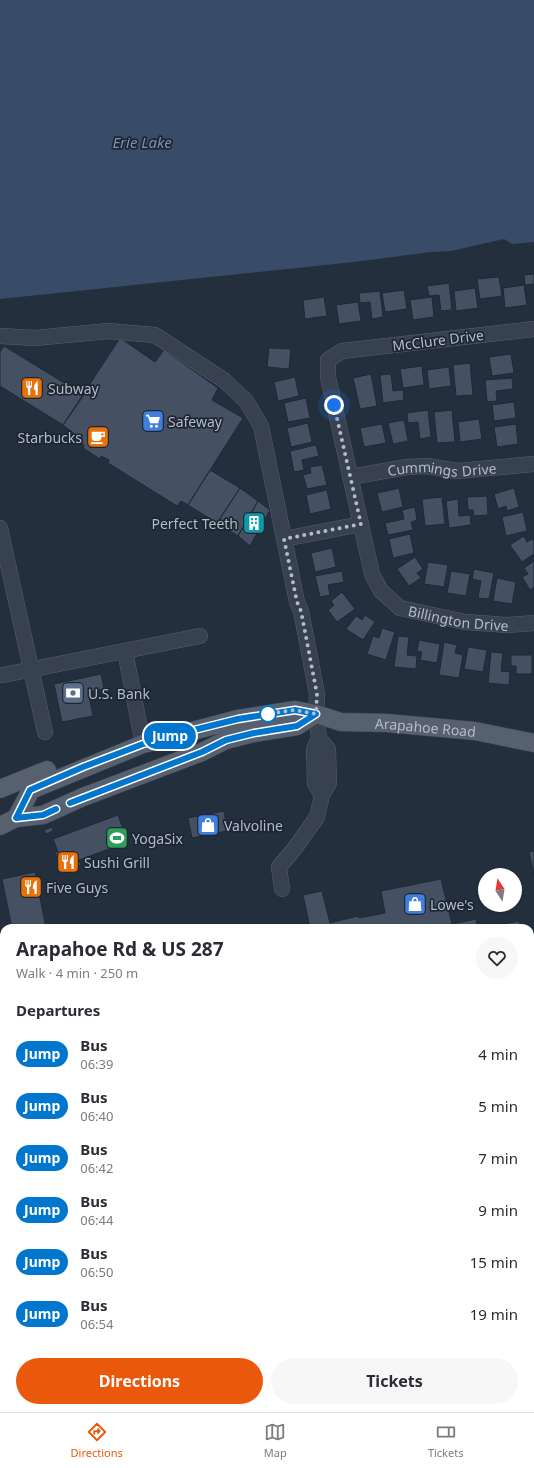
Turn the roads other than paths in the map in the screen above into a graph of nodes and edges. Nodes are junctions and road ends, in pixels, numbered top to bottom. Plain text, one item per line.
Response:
1 (534, 329) edge
2 (0, 336) edge
3 (342, 352) joint
4 (534, 464) edge
5 (350, 477) junction
6 (361, 524) junction
7 (0, 528) edge
8 (284, 539) junction
9 (534, 623) edge
10 (200, 636) dead end
11 (125, 651) junction
12 (31, 670) junction
13 (3, 675) dead end
14 (316, 714) junction
15 (45, 732) dead end
16 (534, 743) edge
17 (143, 744) junction
18 (83, 767) junction
19 (0, 789) edge
20 (16, 818) junction
21 (0, 826) edge
22 (282, 889) dead end

1 - 3 street, McClure Drive
2 - 8 street
3 - 5 street, Billington Drive
4 - 5 street, Cummings Drive
5 - 6 street, Billington Drive
6 - 8 street
6 - 9 street, Billington Drive
7 - 12 street
8 - 14 street
10 - 11 street
11 - 12 street
11 - 17 street
12 - 13 street
12 - 15 street
14 - 16 main road, Arapahoe Road
14 - 17 main road, Arapahoe Road
14 - 20 main road
14 - 22 street
17 - 18 main road, Arapahoe Road
18 - 19 main road
18 - 20 main road, Arapahoe Road
20 - 21 main road

